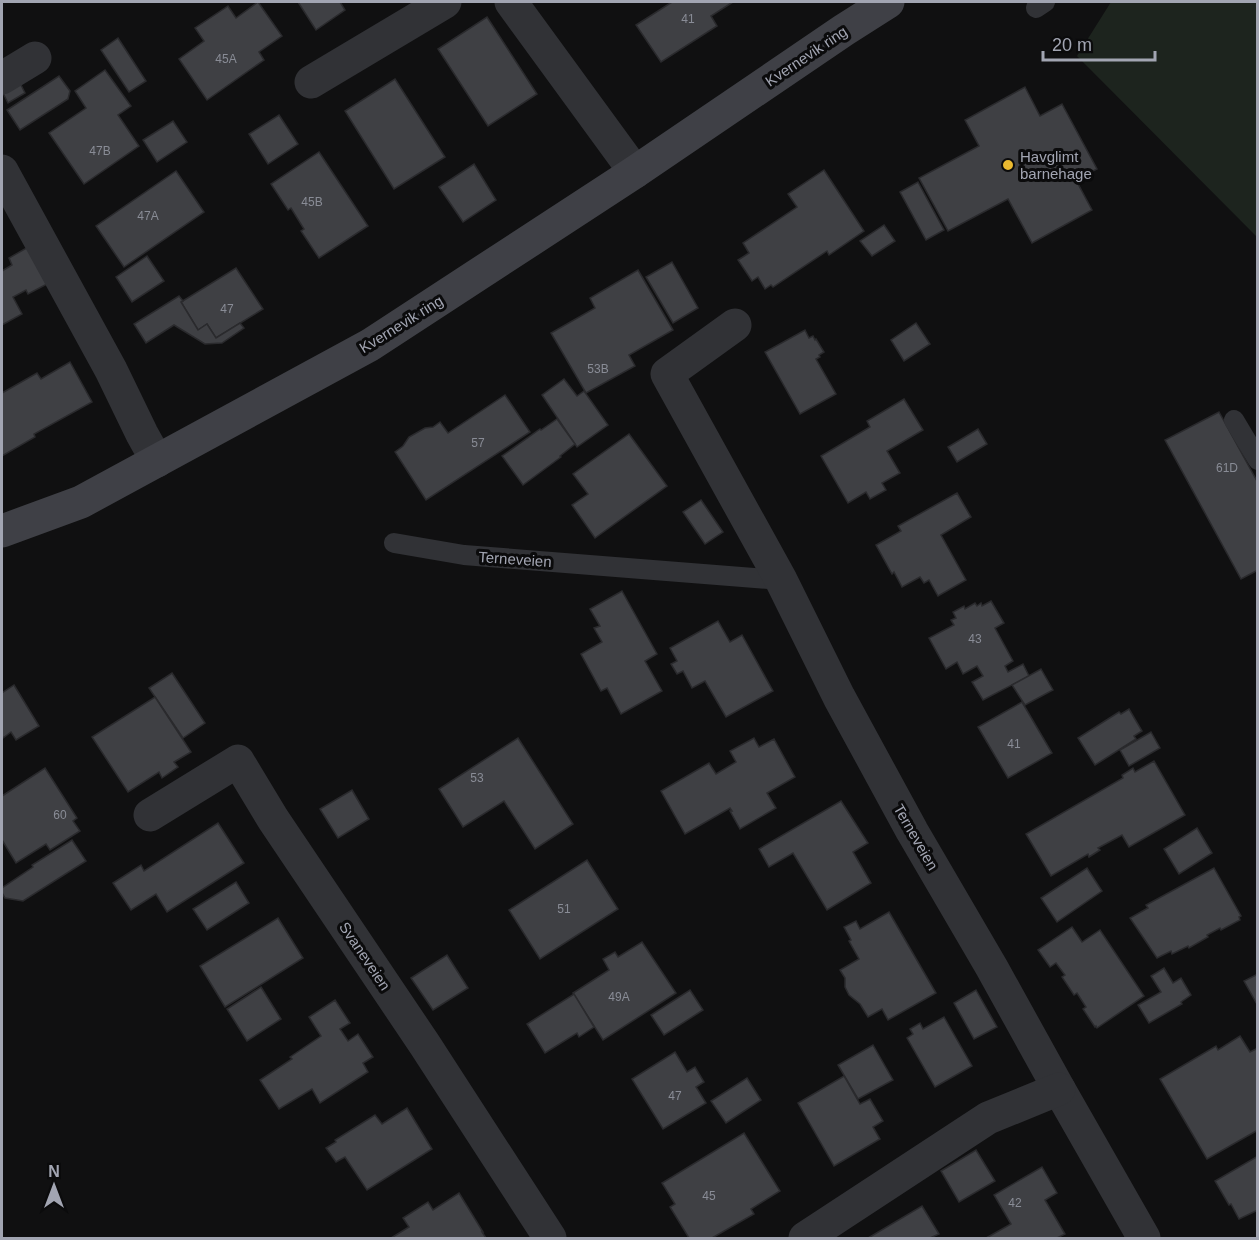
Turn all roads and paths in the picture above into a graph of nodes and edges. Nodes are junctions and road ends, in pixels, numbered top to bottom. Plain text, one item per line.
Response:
1 (445, 2) edge
2 (511, 2) edge
3 (888, 2) edge
4 (35, 58) dead end
5 (2, 78) edge
6 (311, 82) dead end
7 (2, 171) edge
8 (635, 172) junction
9 (735, 325) dead end
10 (1234, 420) dead end
11 (1257, 459) edge
12 (157, 461) junction
13 (2, 531) edge
14 (394, 543) dead end
15 (781, 580) junction
16 (150, 815) dead end
17 (1059, 1089) junction
18 (550, 1239) edge
19 (805, 1239) edge
20 (1144, 1239) edge

1 - 6 street
2 - 8 street
3 - 8 main road, Kvernevik ring
4 - 5 street
7 - 12 street
8 - 12 main road, Kvernevik ring
9 - 15 street, Terneveien
10 - 11 lane
12 - 13 main road, Kvernevik ring
14 - 15 lane, Terneveien
15 - 17 street, Terneveien
16 - 18 street, Svaneveien
17 - 19 street
17 - 20 street, Terneveien

